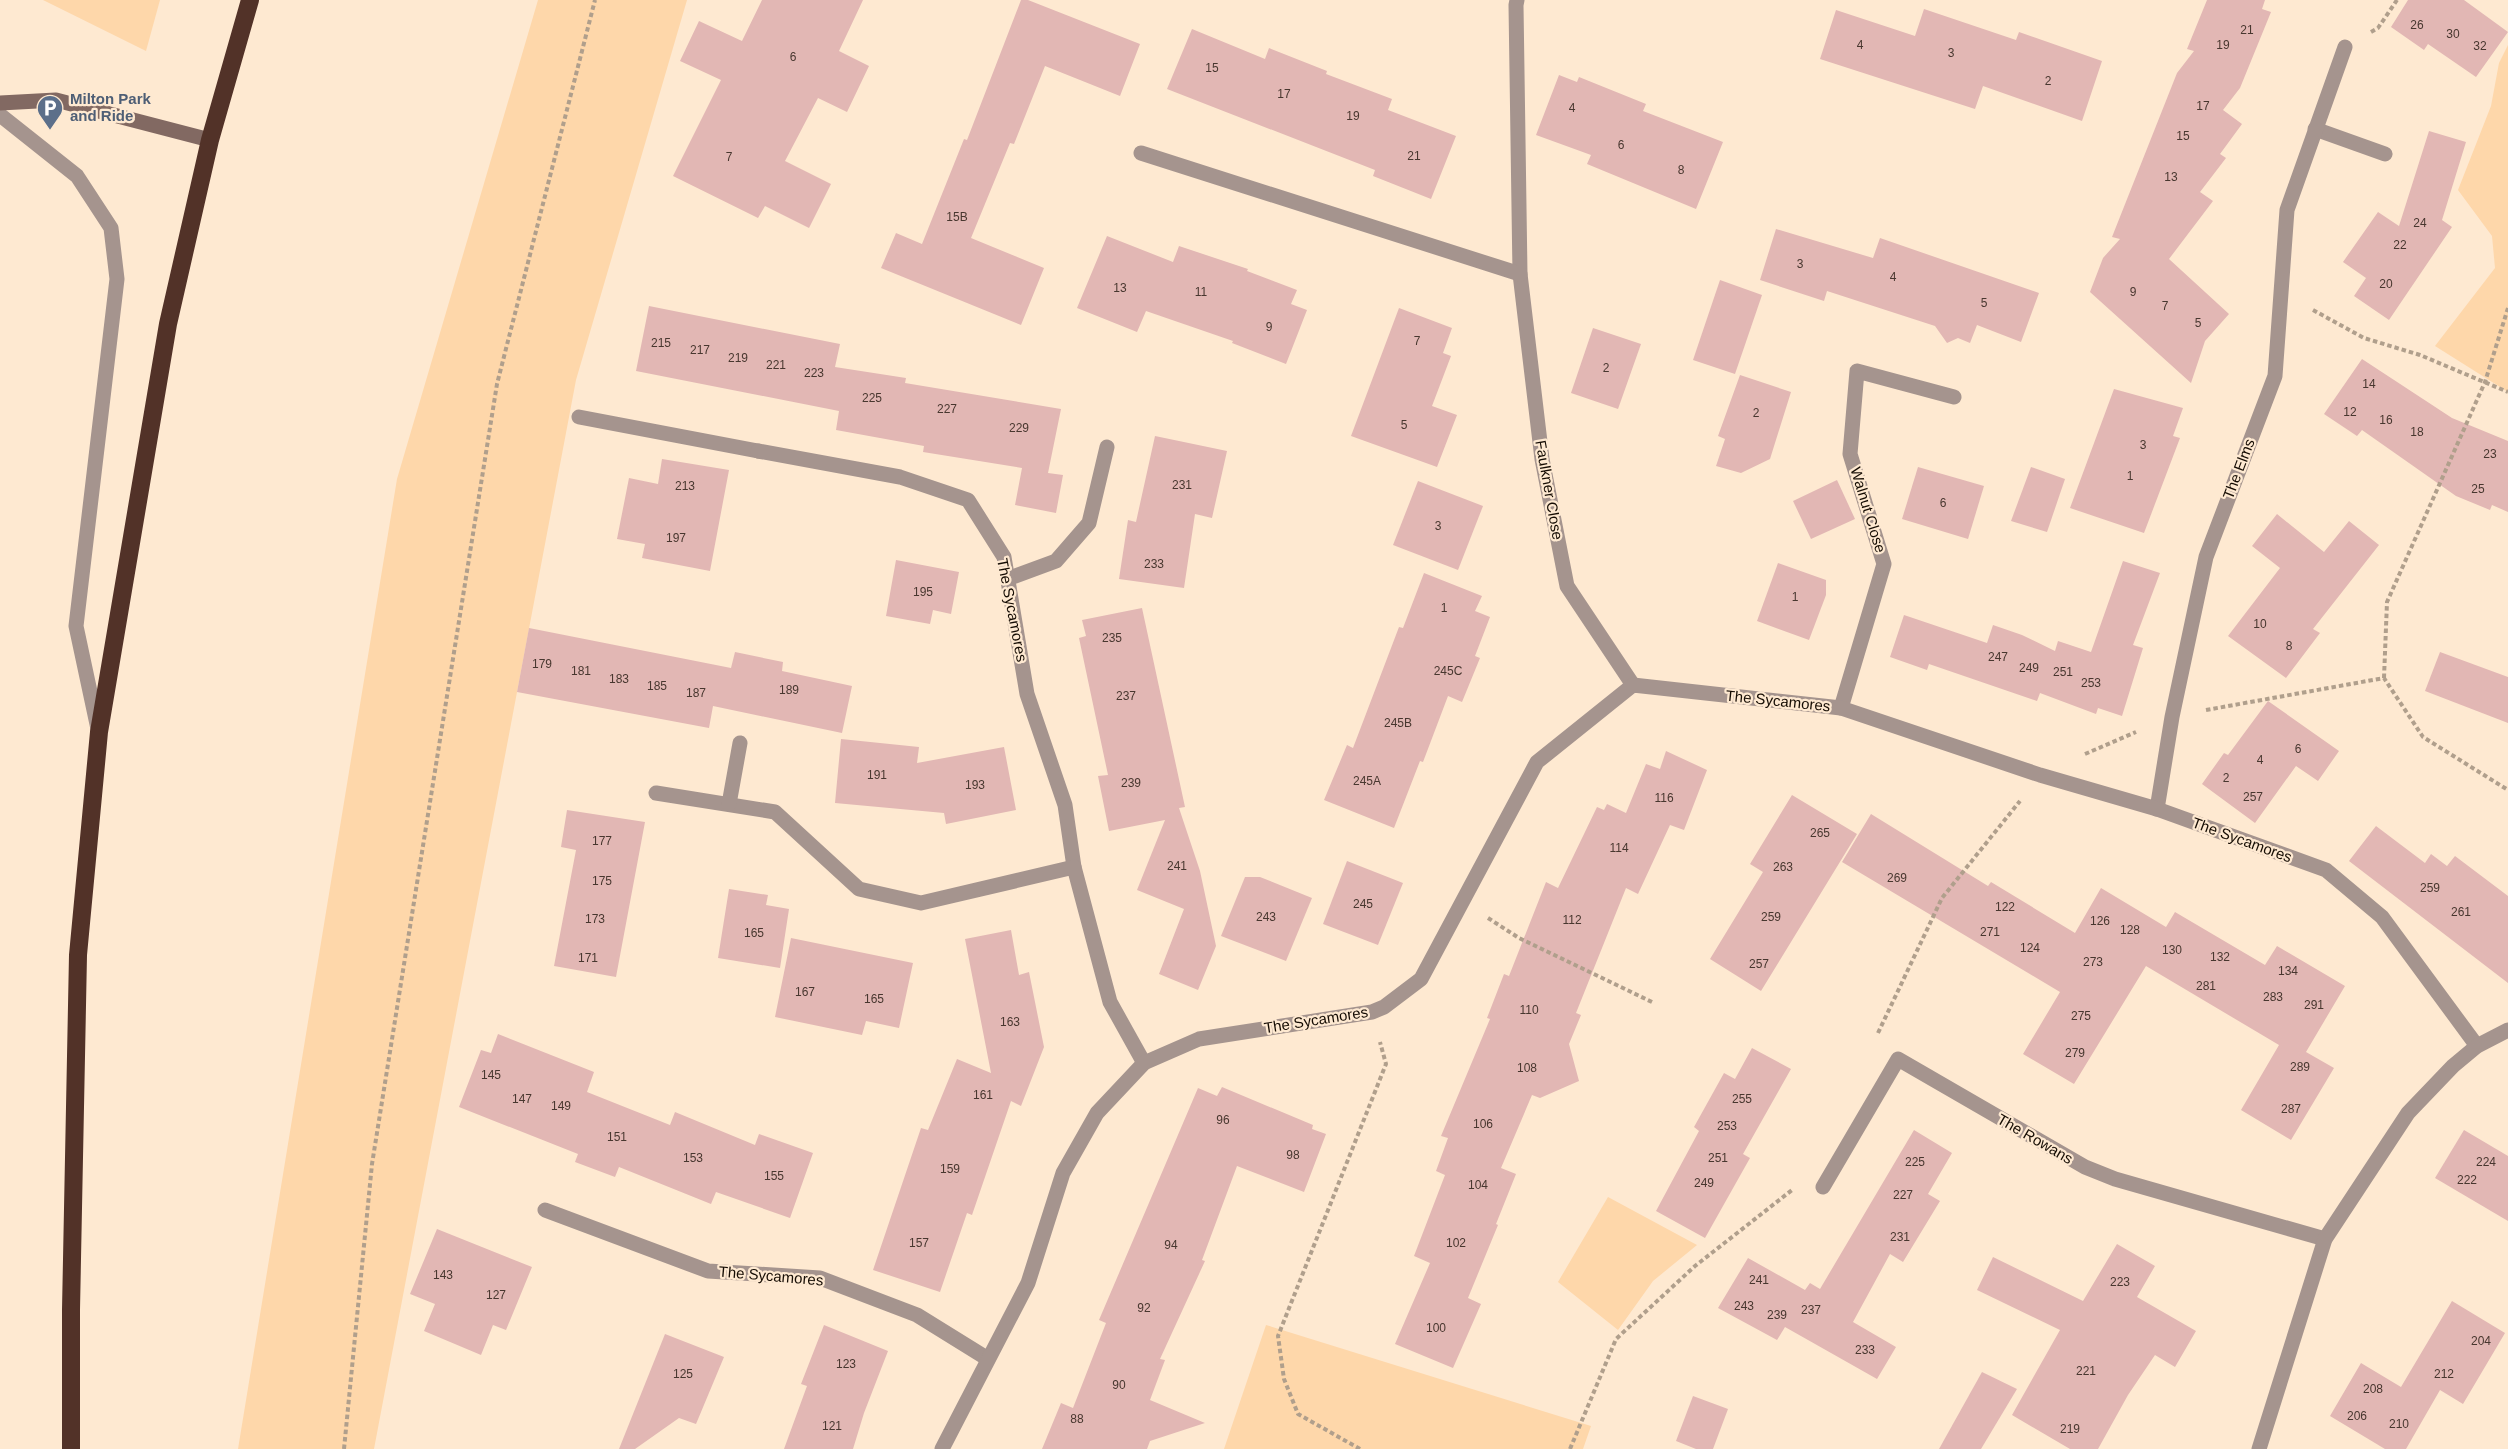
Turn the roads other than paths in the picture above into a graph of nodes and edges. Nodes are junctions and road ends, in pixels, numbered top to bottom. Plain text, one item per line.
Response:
1 (250, 0) edge
2 (1518, 0) edge
3 (2345, 47) road end
4 (0, 103) edge
5 (0, 115) edge
6 (2315, 129) junction
7 (210, 141) junction
8 (1141, 153) dead end
9 (2385, 154) dead end
10 (1520, 274) junction
11 (1954, 397) dead end
12 (579, 417) dead end
13 (1107, 447) dead end
14 (1007, 579) junction
15 (1633, 686) junction
16 (1840, 708) junction
17 (99, 732) junction
18 (740, 743) dead end
19 (656, 793) dead end
20 (729, 804) junction
21 (2157, 809) junction
22 (1074, 867) junction
23 (2508, 1030) edge
24 (2477, 1046) junction
25 (1144, 1063) junction
26 (1823, 1187) dead end
27 (545, 1210) dead end
28 (2325, 1239) junction
29 (988, 1359) junction
30 (2263, 1448) edge
31 (71, 1449) edge
32 (942, 1449) edge

1 - 7 highway
2 - 10 street, Faulkner Close
3 - 6 street, The Elms
4 - 7 street
5 - 17 street
6 - 9 street
6 - 21 street, The Elms
7 - 17 highway
8 - 10 street
10 - 15 street, Faulkner Close
11 - 16 street, Walnut Close
12 - 14 street, The Sycamores
13 - 14 street
14 - 22 street, The Sycamores
15 - 16 street, The Sycamores
15 - 25 street, The Sycamores
16 - 21 street, The Sycamores
17 - 31 highway
18 - 20 street
19 - 20 street
20 - 22 street
21 - 24 street, The Sycamores
22 - 25 street, The Sycamores
23 - 24 street
24 - 28 street
25 - 29 street, The Sycamores
26 - 28 street, The Rowans
27 - 29 street, The Sycamores
28 - 30 street
29 - 32 street, The Sycamores

